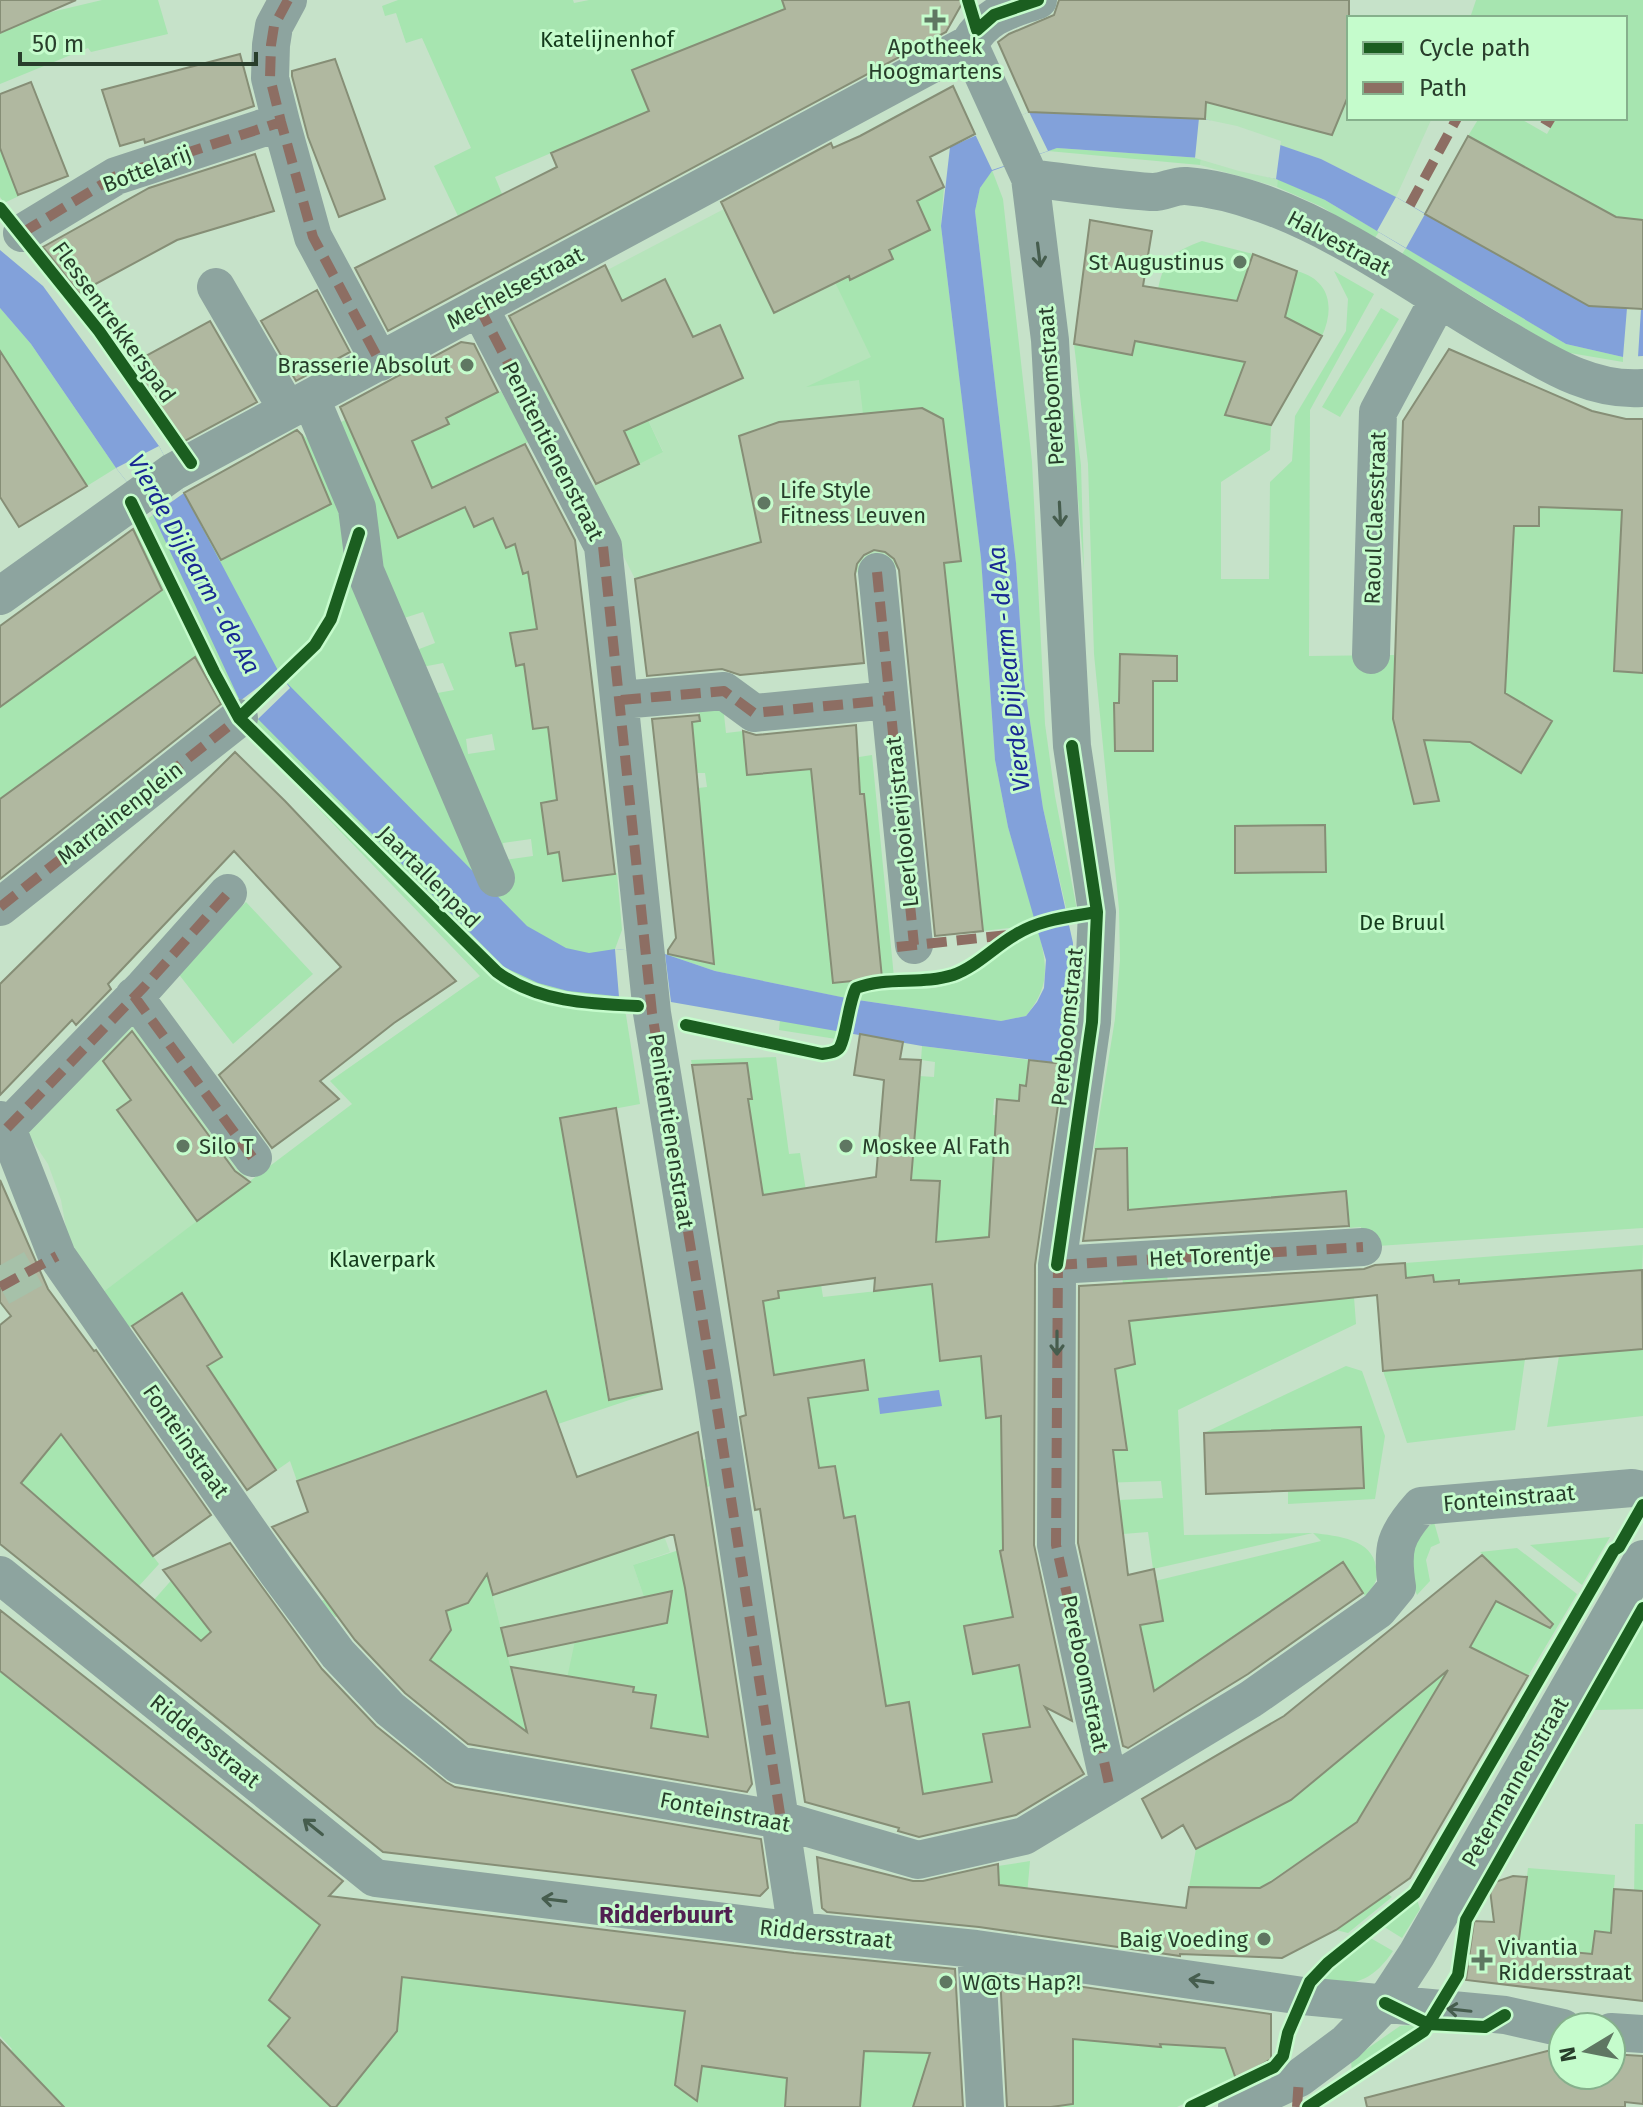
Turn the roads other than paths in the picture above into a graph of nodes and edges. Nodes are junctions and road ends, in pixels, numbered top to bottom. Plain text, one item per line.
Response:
1 (288, 0) edge
2 (1038, 0) edge
3 (971, 25) edge
4 (281, 122) junction
5 (1026, 169) junction
6 (22, 233) dead end
7 (216, 287) dead end
8 (1438, 300) junction
9 (479, 307) junction
10 (380, 362) junction
11 (1643, 388) edge
12 (296, 398) junction
13 (877, 572) dead end
14 (6, 579) edge
15 (1371, 655) dead end
16 (621, 700) junction
17 (889, 700) junction
18 (239, 718) dead end
19 (496, 878) dead end
20 (228, 893) dead end
21 (0, 907) edge
22 (914, 945) dead end
23 (134, 996) junction
24 (3, 1124) edge
25 (253, 1158) dead end
26 (1363, 1247) dead end
27 (1057, 1265) junction
28 (1643, 1490) edge
29 (1643, 1559) edge
30 (0, 1575) edge
31 (1109, 1784) junction
32 (781, 1820) junction
33 (797, 1931) junction
34 (976, 1949) junction
35 (1385, 2003) junction
36 (1547, 2024) edge
37 (1298, 2092) edge
38 (985, 2107) edge
39 (1237, 2107) edge

1 - 4 street
2 - 3 street, Mechelsestraat
3 - 5 street, Pereboomstraat
3 - 9 street, Mechelsestraat
4 - 6 street, Bottelarij
4 - 10 street
5 - 8 street, Halvestraat
5 -> 27 street, Pereboomstraat
7 - 12 street
8 - 11 street, Halvestraat
8 - 15 street, Raoul Claesstraat
9 - 10 street, Mechelsestraat
9 - 16 street, Penitentienenstraat
10 - 12 street, Mechelsestraat
12 - 14 street, Mechelsestraat
12 - 19 street
13 - 17 street, Leerlooierijstraat
16 - 17 street
16 - 32 street, Penitentienenstraat
17 - 22 street, Leerlooierijstraat
18 - 21 street, Marrainenplein
20 - 23 street
23 - 24 street
23 - 25 street
24 - 32 street, Fonteinstraat
26 - 27 street, Het Torentje
27 -> 31 street, Pereboomstraat
28 - 31 street, Fonteinstraat
29 - 35 street, Petermannenstraat
33 -> 30 street, Riddersstraat
31 - 32 street, Fonteinstraat
32 - 33 street, Penitentienenstraat
33 - 34 street, Riddersstraat
35 -> 34 street, Riddersstraat
34 - 38 street
36 -> 35 street, Riddersstraat
35 - 37 street, Petermannenstraat
37 - 39 street, Petermannenstraat

